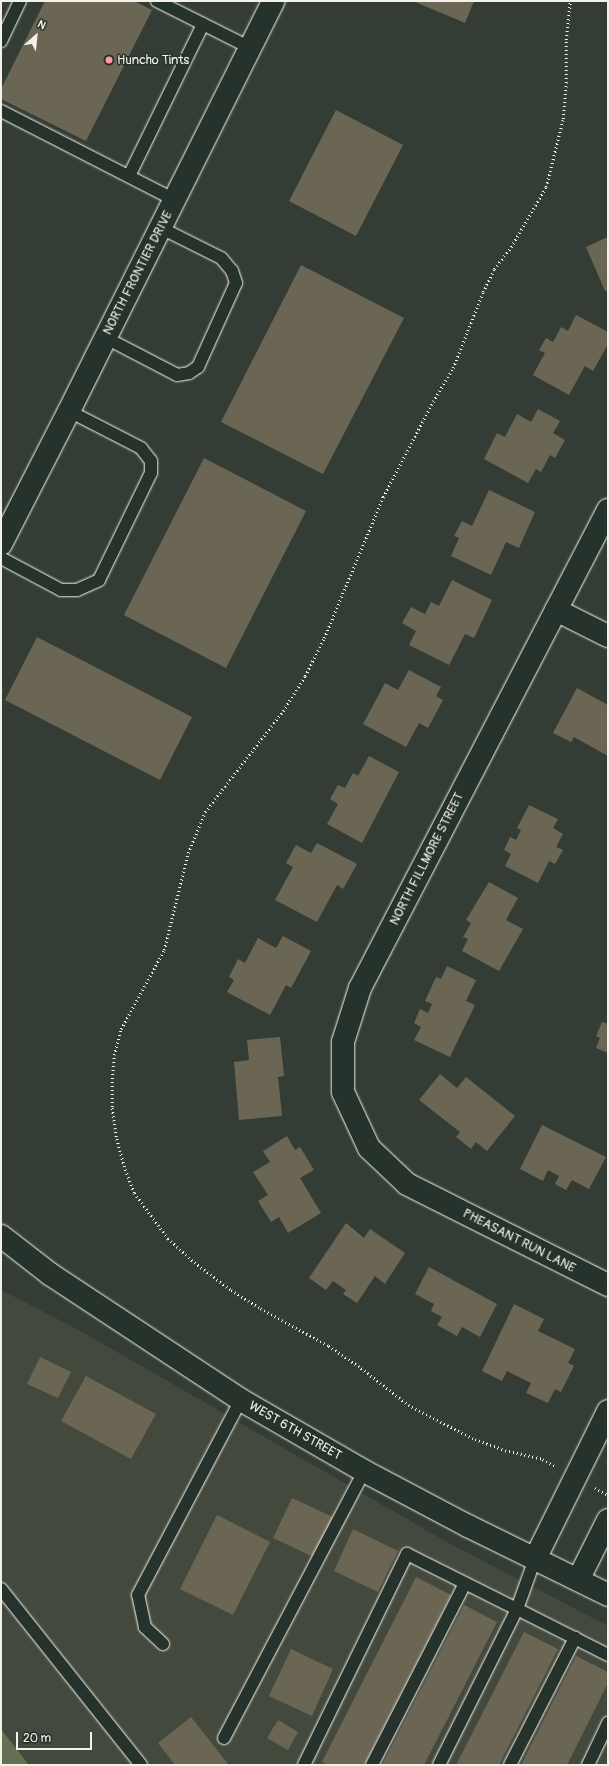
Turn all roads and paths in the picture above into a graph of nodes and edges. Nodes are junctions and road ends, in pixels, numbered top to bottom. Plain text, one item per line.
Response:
1 (20, 1) edge
2 (157, 1) edge
3 (272, 1) edge
4 (570, 1) edge
5 (203, 24) junction
6 (1, 41) edge
7 (251, 48) junction
8 (1, 111) edge
9 (129, 176) junction
10 (175, 200) junction
11 (161, 228) junction
12 (106, 338) junction
13 (69, 411) junction
14 (608, 510) edge
15 (1, 544) edge
16 (1, 558) edge
17 (556, 610) junction
18 (608, 636) edge
19 (431, 1196) joint
20 (1, 1236) edge
21 (608, 1285) edge
22 (240, 1400) junction
23 (608, 1411) edge
24 (556, 1467) dead end
25 (364, 1471) junction
26 (608, 1520) edge
27 (535, 1559) junction
28 (578, 1580) junction
29 (465, 1583) junction
30 (1, 1589) edge
31 (608, 1595) edge
32 (517, 1609) junction
33 (575, 1638) junction
34 (164, 1644) dead end
35 (608, 1655) edge
36 (608, 1723) edge
37 (224, 1738) dead end
38 (141, 1765) edge
39 (304, 1765) edge
40 (372, 1765) edge
41 (439, 1765) edge
42 (510, 1765) edge
43 (588, 1765) edge

1 - 6 lane
2 - 5 lane
3 - 7 street, NORTH FRONTIER DRIVE
4 - 24 path
5 - 7 lane
5 - 9 lane
7 - 10 street, NORTH FRONTIER DRIVE
8 - 9 lane
9 - 10 lane
10 - 11 street, NORTH FRONTIER DRIVE
11 - 12 street, NORTH FRONTIER DRIVE
11 - 12 lane
12 - 13 street, NORTH FRONTIER DRIVE
13 - 15 street, NORTH FRONTIER DRIVE
13 - 16 lane
14 - 17 street, NORTH FILLMORE STREET
17 - 18 street
17 - 19 street, NORTH FILLMORE STREET
19 - 21 street, PHEASANT RUN LANE
20 - 22 street, WEST 6TH STREET
22 - 25 street, WEST 6TH STREET
22 - 34 lane
23 - 27 street
25 - 27 street, WEST 6TH STREET
25 - 37 lane
26 - 28 street
27 - 28 street, WEST 6TH STREET
27 - 32 lane
28 - 31 street, WEST 6TH STREET
29 - 32 lane
29 - 39 lane
29 - 40 lane
30 - 38 lane
32 - 33 lane
32 - 41 lane
33 - 35 lane
33 - 42 lane
36 - 43 lane

